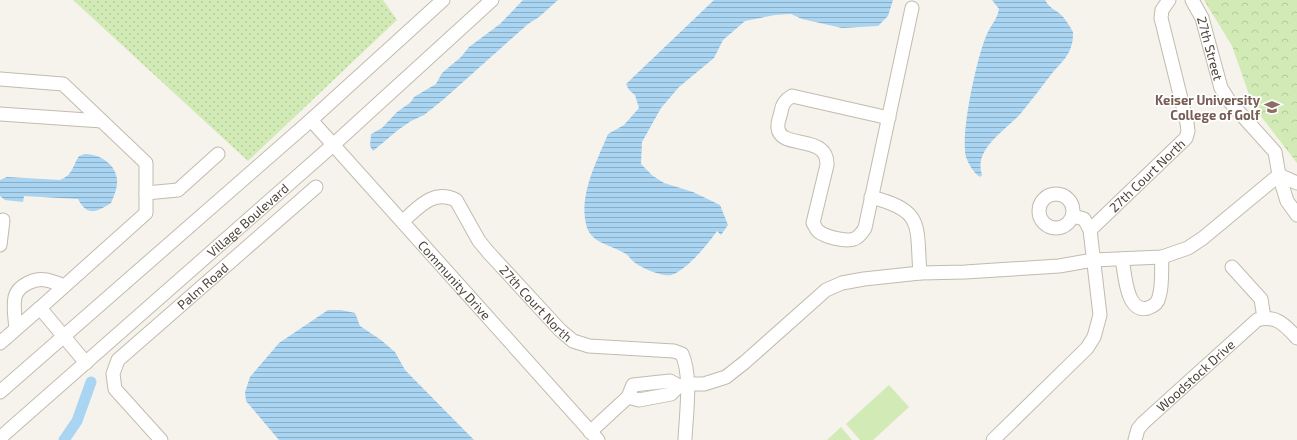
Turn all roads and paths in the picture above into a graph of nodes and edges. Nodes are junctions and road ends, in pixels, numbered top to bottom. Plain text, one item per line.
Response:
1 (443, 0) edge
2 (492, 0) edge
3 (1169, 0) edge
4 (1192, 0) edge
5 (912, 8) dead end
6 (0, 79) edge
7 (0, 114) edge
8 (888, 118) junction
9 (311, 120) junction
10 (102, 121) junction
11 (333, 145) junction
12 (218, 154) dead end
13 (1279, 175) junction
14 (1297, 183) edge
15 (316, 187) dead end
16 (146, 193) junction
17 (871, 197) junction
18 (1297, 215) edge
19 (1072, 216) dead end
20 (3, 220) dead end
21 (403, 221) junction
22 (1091, 235) junction
23 (0, 245) edge
24 (1162, 257) junction
25 (1122, 259) junction
26 (1093, 260) junction
27 (1232, 267) dead end
28 (920, 273) junction
29 (64, 286) junction
30 (40, 308) junction
31 (1264, 318) junction
32 (16, 329) junction
33 (63, 337) junction
34 (1297, 338) edge
35 (0, 343) edge
36 (86, 363) junction
37 (683, 385) junction
38 (0, 392) edge
39 (594, 436) edge
40 (0, 438) edge
41 (161, 440) edge
42 (685, 440) edge
43 (993, 440) edge
44 (1135, 440) edge

1 - 9 street
2 - 11 street, Village Boulevard
3 - 22 street, 27th Court North
4 - 13 street, 27th Street
5 - 8 street
6 - 10 street
7 - 10 street
8 - 17 street
8 - 17 street
9 - 11 street, Community Drive
9 - 33 street
10 - 16 street
11 - 21 street, Community Drive
11 - 36 street, Village Boulevard
12 - 16 street
13 - 14 street
13 - 18 street
13 - 24 street
15 - 41 street, Palm Road
16 - 29 street
17 - 28 street
19 - 22 street
20 - 23 street
21 - 37 street, 27th Court North
21 - 39 street, Community Drive
22 - 26 street
24 - 25 street
24 - 25 street
25 - 26 street
26 - 28 street
26 - 43 street
27 - 31 street
28 - 37 street
29 - 30 street
29 - 32 street
30 - 32 street
30 - 33 street
31 - 34 street
31 - 44 street, Woodstock Drive
32 - 35 street
33 - 36 street
33 - 38 street
36 - 40 street, Village Boulevard
37 - 39 street
37 - 42 street, 27th Court North

